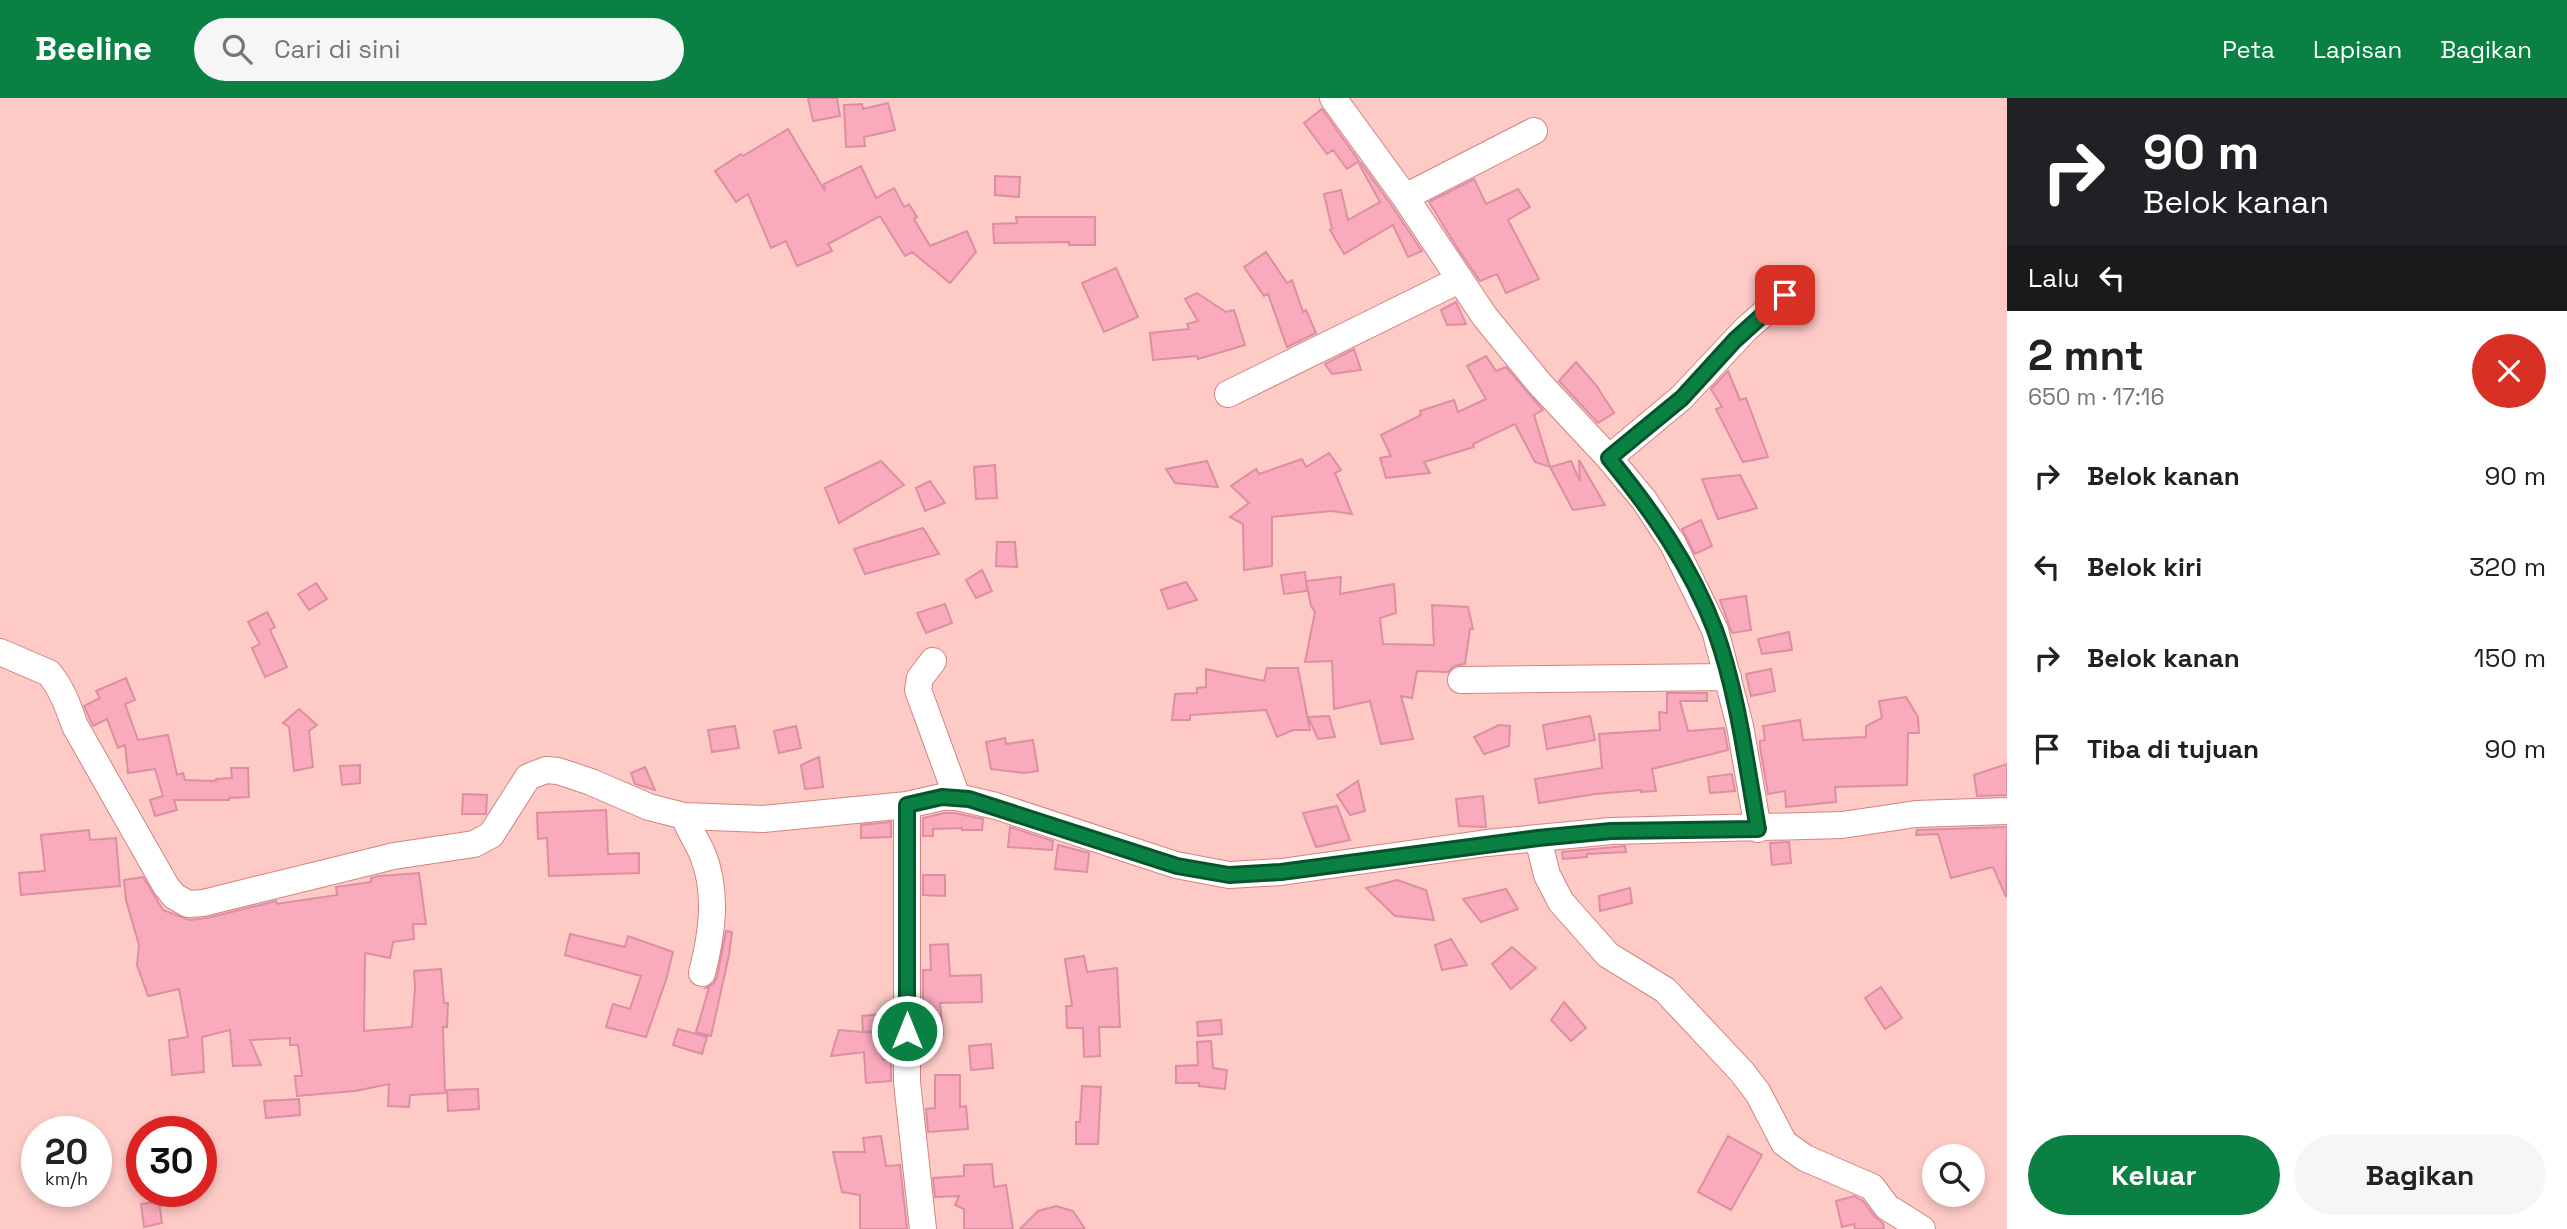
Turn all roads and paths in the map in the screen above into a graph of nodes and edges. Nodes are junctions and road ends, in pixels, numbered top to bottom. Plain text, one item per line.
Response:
1 (1333, 98) edge
2 (1534, 131) dead end
3 (1405, 197) junction
4 (1459, 280) junction
5 (1785, 295) dead end
6 (1228, 394) dead end
7 (1609, 458) junction
8 (0, 652) edge
9 (933, 661) dead end
10 (1728, 677) junction
11 (1461, 680) dead end
12 (957, 797) junction
13 (907, 805) junction
14 (2007, 811) edge
15 (684, 816) junction
16 (1758, 829) junction
17 (1538, 838) junction
18 (702, 973) dead end
19 (923, 1229) edge
20 (1922, 1229) edge

1 - 3 street
2 - 3 street
3 - 4 street
4 - 6 street
4 - 7 street
5 - 7 street
7 - 10 street
8 - 15 street
9 - 12 street
10 - 11 street
10 - 16 street
12 - 13 street
12 - 17 street
13 - 15 street
13 - 19 street
14 - 16 street
15 - 18 street
16 - 17 street
17 - 20 street

